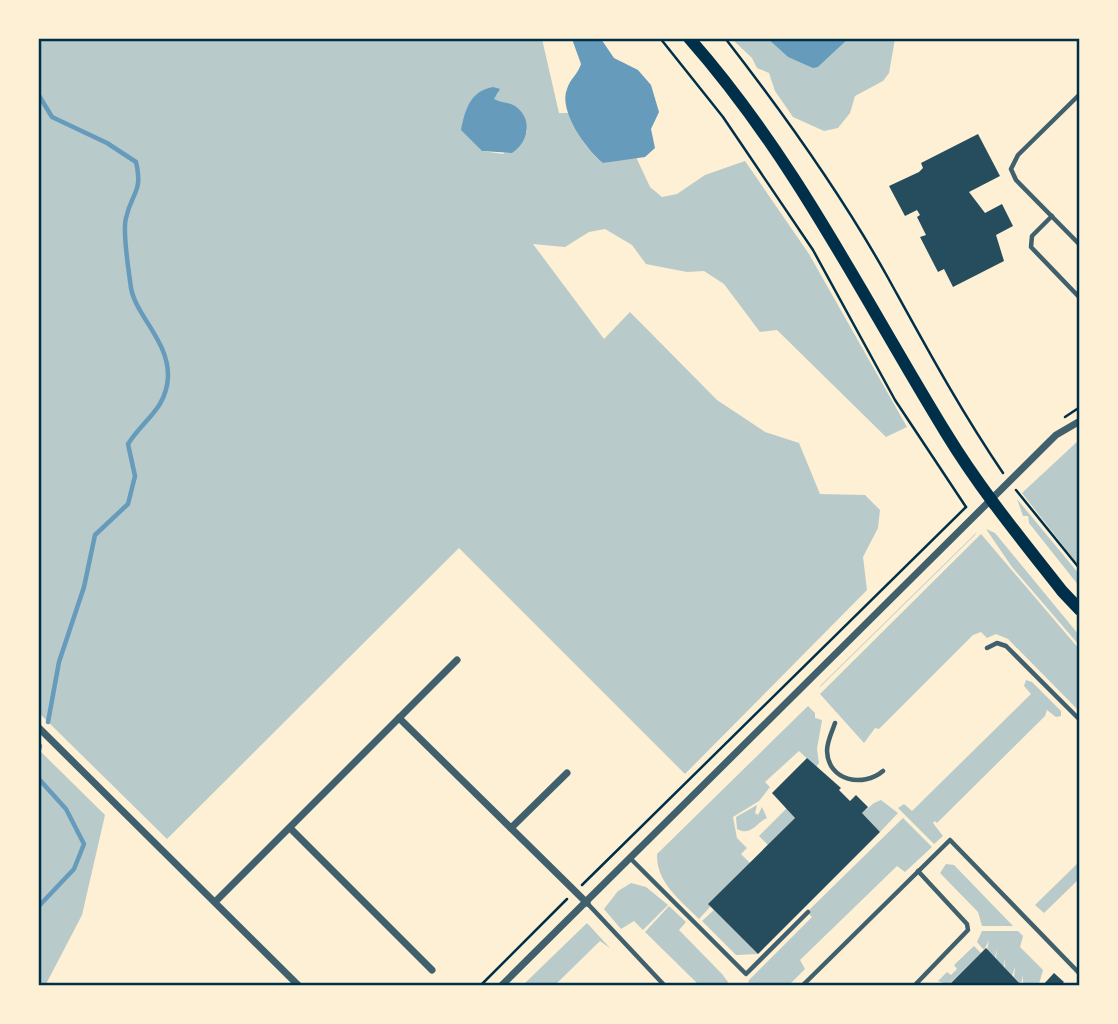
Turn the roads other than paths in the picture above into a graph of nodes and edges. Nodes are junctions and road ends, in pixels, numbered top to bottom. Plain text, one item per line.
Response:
1 (689, 38) edge
2 (1080, 94) edge
3 (1052, 216) junction
4 (1080, 245) edge
5 (1080, 298) edge
6 (1080, 421) edge
7 (992, 501) junction
8 (1080, 610) edge
9 (986, 648) dead end
10 (457, 660) dead end
11 (399, 718) junction
12 (1078, 718) edge
13 (835, 723) dead end
14 (38, 726) edge
15 (883, 771) dead end
16 (568, 773) dead end
17 (511, 828) junction
18 (291, 829) junction
19 (631, 859) junction
20 (918, 871) junction
21 (215, 902) junction
22 (587, 903) junction
23 (808, 912) dead end
24 (432, 970) dead end
25 (1080, 974) edge
26 (806, 984) edge
27 (299, 985) edge
28 (501, 985) edge
29 (665, 985) edge
30 (914, 985) edge

1 - 7 main road
2 - 3 lane
3 - 4 lane
3 - 5 lane
6 - 7 street
7 - 8 main road
7 - 19 street
9 - 12 lane
10 - 11 street
11 - 17 street
11 - 18 street
13 - 15 lane
14 - 21 street
16 - 17 street
17 - 22 street
18 - 21 street
18 - 24 street
19 - 22 street
19 - 23 lane
20 - 25 lane
20 - 26 lane
20 - 30 lane
21 - 27 street
22 - 28 street
22 - 29 lane

